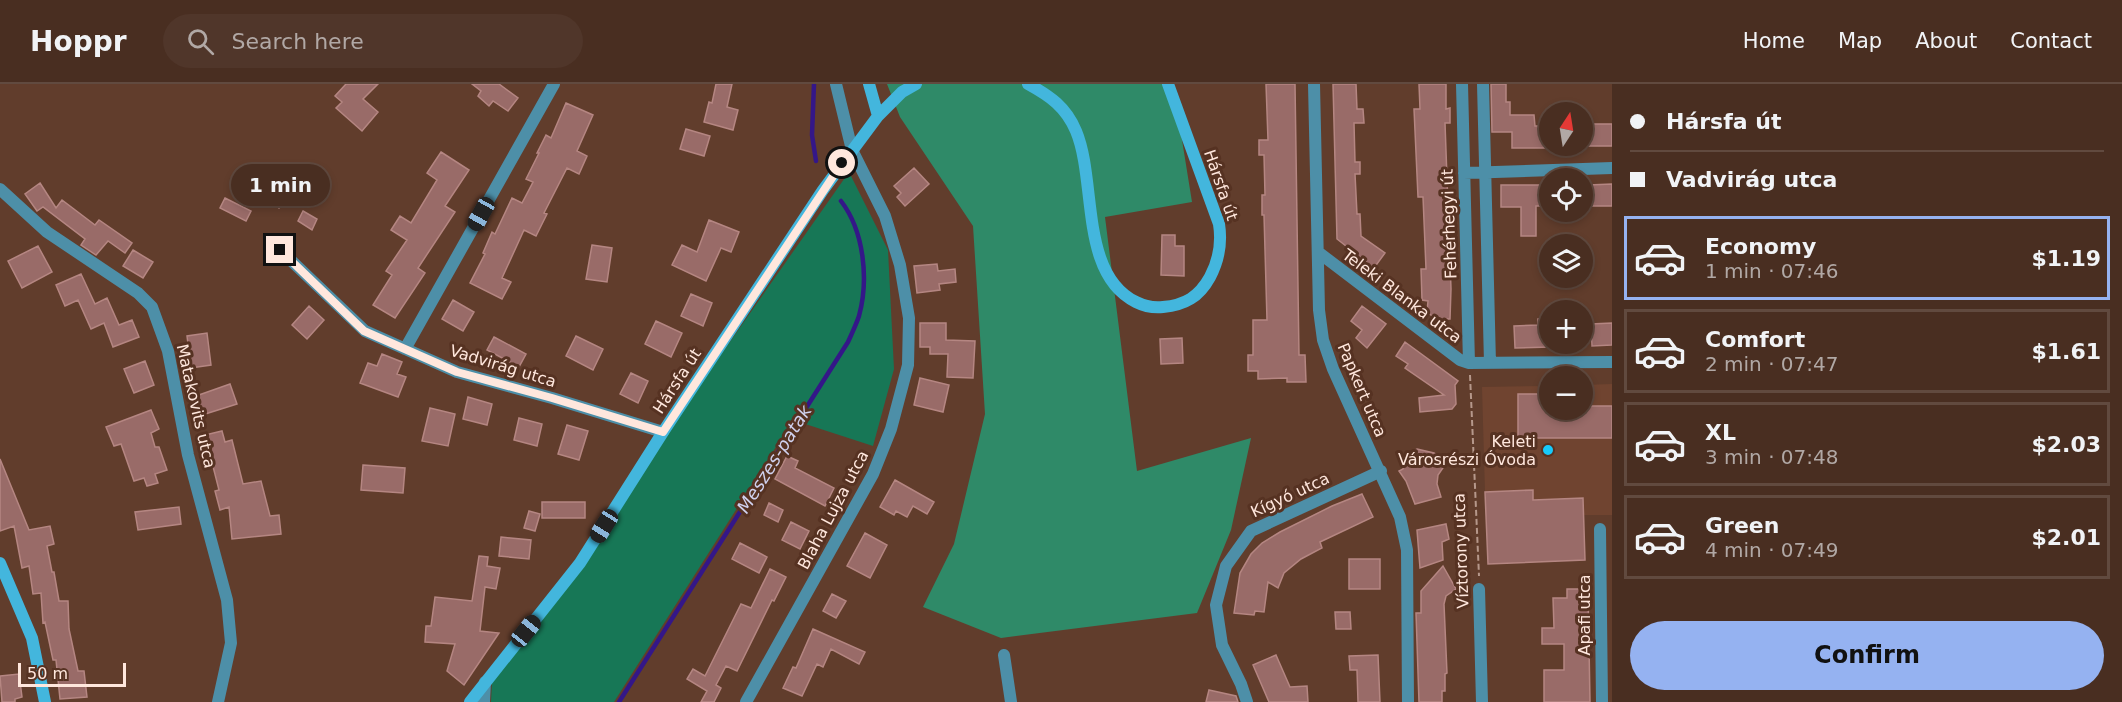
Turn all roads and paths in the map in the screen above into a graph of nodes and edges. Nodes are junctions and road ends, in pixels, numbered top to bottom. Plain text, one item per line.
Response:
1 (554, 84) edge
2 (836, 84) edge
3 (869, 84) edge
4 (916, 84) edge
5 (1028, 84) edge
6 (1168, 84) edge
7 (1314, 84) edge
8 (1462, 84) edge
9 (1483, 84) edge
10 (878, 116) junction
11 (852, 150) junction
12 (1612, 168) edge
13 (1485, 172) junction
14 (1464, 173) junction
15 (0, 189) edge
16 (280, 250) dead end
17 (1318, 252) junction
18 (405, 349) junction
19 (1612, 362) edge
20 (1469, 363) junction
21 (1490, 363) junction
22 (663, 432) junction
23 (1381, 471) junction
24 (1600, 529) dead end
25 (0, 563) edge
26 (1479, 589) joint
27 (1606, 601) edge
28 (1004, 655) dead end
29 (485, 682) junction
30 (45, 702) edge
31 (218, 702) edge
32 (470, 702) edge
33 (484, 702) edge
34 (746, 702) edge
35 (1011, 702) edge
36 (1247, 702) edge
37 (1408, 702) edge
38 (1482, 702) edge
39 (1602, 702) edge

1 - 18 street
2 - 11 street, Blaha Lujza utca
3 - 10 street
4 - 10 street, Hársfa út
5 - 6 street, Hársfa út
7 - 17 street, Papkert utca
8 - 14 street, Fehérhegyi út
9 - 13 street
10 - 11 street, Hársfa út
11 - 22 street, Hársfa út
11 - 34 street, Blaha Lujza utca
12 - 13 street
13 - 14 street
13 - 21 street
14 - 20 street, Fehérhegyi út
15 - 31 street, Matakovits utca
16 - 18 street, Vadvirág utca
17 - 20 street, Teleki Blanka utca
17 - 23 street, Papkert utca
18 - 22 street, Vadvirág utca
19 - 21 street, Teleki Blanka utca
20 - 21 street, Teleki Blanka utca
20 - 26 path, Víztorony utca
22 - 29 street, Hársfa út
23 - 36 street, Kígyó utca
23 - 37 street, Papkert utca
24 - 27 street, Apafi utca
25 - 30 street
26 - 38 street, Víztorony utca
27 - 39 street, Apafi utca
28 - 35 street
29 - 32 street, Hársfa út
29 - 33 street

